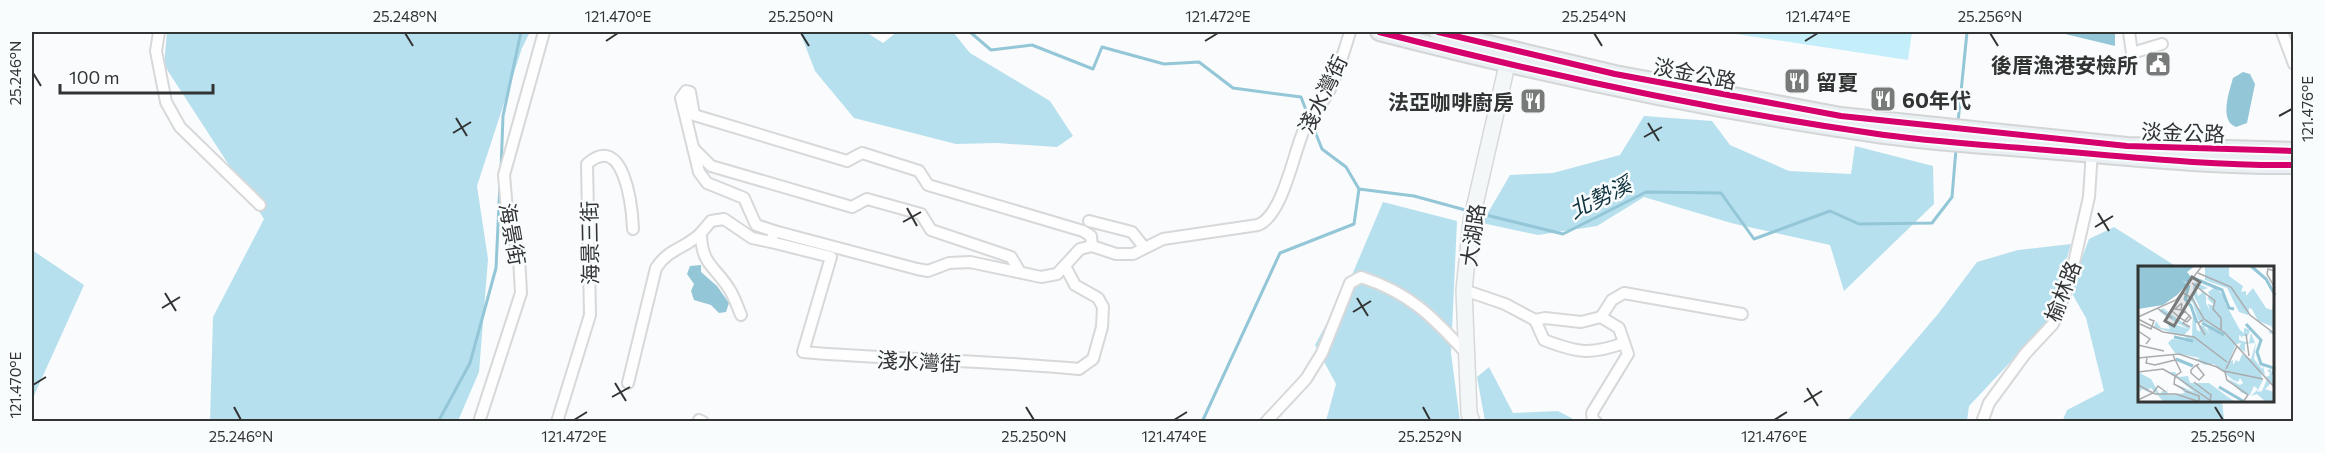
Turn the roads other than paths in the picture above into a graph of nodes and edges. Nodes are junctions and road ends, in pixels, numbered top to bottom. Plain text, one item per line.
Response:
1 (159, 32) edge
2 (544, 32) edge
3 (551, 32) edge
4 (1350, 32) edge
5 (1379, 32) edge
6 (1438, 32) edge
7 (2129, 32) edge
8 (2282, 32) edge
9 (2162, 44) dead end
10 (540, 45) junction
11 (1508, 58) junction
12 (2294, 64) edge
13 (693, 147) junction
14 (2092, 147) junction
15 (2294, 151) edge
16 (2294, 165) edge
17 (260, 205) dead end
18 (1089, 221) dead end
19 (633, 229) dead end
20 (701, 233) junction
21 (773, 236) junction
22 (1092, 246) junction
23 (1144, 246) junction
24 (1065, 266) junction
25 (1020, 272) junction
26 (1464, 290) junction
27 (1742, 314) dead end
28 (741, 315) dead end
29 (1601, 317) junction
30 (1534, 321) junction
31 (1624, 343) junction
32 (1466, 352) junction
33 (628, 383) dead end
34 (479, 422) edge
35 (556, 422) edge
36 (1266, 422) edge
37 (1472, 422) edge
38 (1596, 422) edge
39 (1982, 422) edge

1 - 17 street
2 - 10 street, 海景街
3 - 10 street, 海景街
4 - 23 street, 淺水灣街
5 - 11 main road, 淡金公路
6 - 11 main road, 淡金公路
7 - 9 street
8 - 12 street
10 - 34 street, 海景街
11 - 14 main road, 淡金公路
11 - 26 street, 大湖路
13 - 21 street, 淺水灣街
13 - 22 street, 淺水灣街
13 - 25 street
14 - 15 main road, 淡金公路
14 - 16 main road, 淡金公路
14 - 39 street, 榆林路
18 - 23 street
19 - 35 street, 海景三街
20 - 21 street
20 - 28 street
20 - 33 street
21 - 24 street, 淺水灣街
21 - 25 street, 淺水灣街
22 - 23 street, 淺水灣街
22 - 24 street, 淺水灣街
24 - 25 street, 淺水灣街
26 - 30 street
26 - 32 street, 大湖路
27 - 29 street
29 - 30 street
29 - 31 street
30 - 31 street
31 - 38 street
32 - 36 street
32 - 37 street, 大湖路

